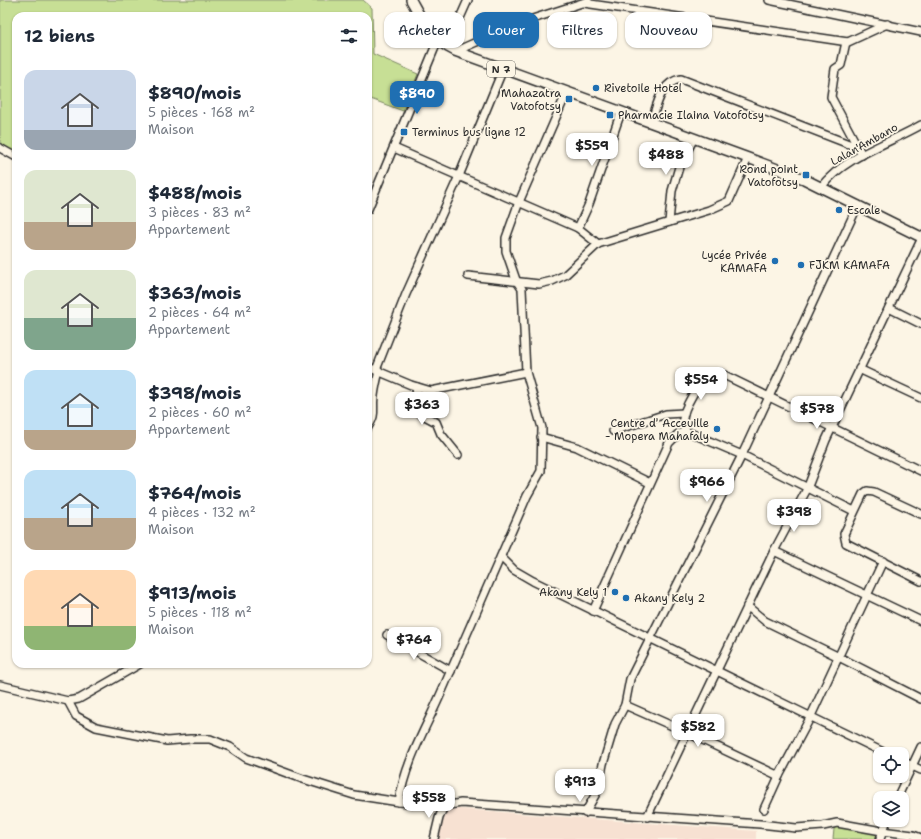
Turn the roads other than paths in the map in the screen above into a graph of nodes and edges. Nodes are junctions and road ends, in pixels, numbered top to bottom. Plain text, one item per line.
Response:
1 (411, 0) edge
2 (468, 0) edge
3 (592, 0) edge
4 (769, 0) edge
5 (584, 3) junction
6 (417, 12) edge
7 (463, 12) edge
8 (887, 24) junction
9 (921, 32) edge
10 (846, 42) junction
11 (435, 48) edge
12 (449, 48) edge
13 (456, 52) junction
14 (503, 69) junction
15 (567, 92) junction
16 (621, 112) junction
17 (651, 123) junction
18 (921, 125) edge
19 (694, 138) junction
20 (857, 144) junction
21 (0, 148) edge
22 (394, 148) junction
23 (12, 155) edge
24 (862, 155) junction
25 (748, 158) junction
26 (459, 176) junction
27 (821, 187) junction
28 (372, 200) edge
29 (519, 202) junction
30 (858, 205) junction
31 (669, 222) junction
32 (578, 228) junction
33 (921, 238) edge
34 (598, 244) junction
35 (468, 276) dead end
36 (518, 283) junction
37 (889, 308) junction
38 (921, 324) edge
39 (372, 368) edge
40 (859, 369) junction
41 (378, 370) junction
42 (526, 372) junction
43 (418, 387) junction
44 (768, 396) junction
45 (921, 398) edge
46 (684, 413) junction
47 (372, 421) edge
48 (833, 427) junction
49 (613, 431) dead end
50 (686, 431) junction
51 (541, 437) junction
52 (742, 454) junction
53 (458, 455) dead end
54 (921, 471) edge
55 (650, 483) junction
56 (807, 489) junction
57 (854, 512) junction
58 (921, 514) edge
59 (774, 551) junction
60 (501, 557) junction
61 (883, 562) junction
62 (921, 581) edge
63 (867, 595) junction
64 (747, 606) junction
65 (593, 611) junction
66 (921, 622) edge
67 (387, 634) dead end
68 (650, 639) junction
69 (839, 657) junction
70 (133, 668) edge
71 (450, 671) junction
72 (717, 671) junction
73 (0, 685) edge
74 (921, 699) edge
75 (68, 701) junction
76 (625, 705) junction
77 (810, 718) junction
78 (686, 732) junction
79 (873, 747) edge
80 (921, 747) edge
81 (909, 764) edge
82 (912, 766) junction
83 (921, 770) edge
84 (779, 776) junction
85 (900, 791) edge
86 (399, 802) junction
87 (444, 806) junction
88 (764, 809) dead end
89 (585, 813) junction
90 (647, 817) junction
91 (884, 827) edge
92 (882, 831) junction
93 (921, 838) edge
94 (434, 839) edge
95 (880, 839) edge

1 - 6 main road, N 7
2 - 7 street
3 - 5 street
4 - 8 street
5 - 10 street
5 - 13 street
8 - 9 street
8 - 10 street
10 - 20 street
11 - 22 street
12 - 13 main road, N 7
13 - 14 main road, N 7
14 - 15 main road, N 7
14 - 26 street
15 - 16 main road, N 7
15 - 29 street
16 - 17 main road, N 7
16 - 32 street
17 - 19 main road, N 7
17 - 20 street
18 - 24 street, Lalan'Ambano
19 - 25 main road, N 7
19 - 31 street
20 - 24 street
21 - 23 street
22 - 26 street
22 - 28 street
24 - 27 street, Lalan'Ambano
25 - 27 main road, N 7
25 - 31 street
26 - 29 street
26 - 41 street
27 - 30 main road, N 7
29 - 32 street
29 - 36 street
30 - 33 main road, N 7
30 - 44 street
31 - 34 street
32 - 34 street
33 - 37 street
34 - 36 street
35 - 36 street
36 - 42 street
37 - 38 street
37 - 40 street
39 - 41 street
40 - 45 street
40 - 48 street
41 - 43 street
41 - 47 street
42 - 43 street
42 - 51 street
43 - 53 street
44 - 46 street
44 - 48 street
44 - 52 street
46 - 49 street
46 - 50 street
48 - 54 street
48 - 56 street
50 - 52 street
50 - 55 street
51 - 55 street
51 - 60 street
52 - 56 street
52 - 68 street
55 - 65 street
56 - 57 street
56 - 59 street
57 - 58 street
57 - 61 street
59 - 63 street
59 - 64 street
60 - 65 street
60 - 71 street
61 - 62 street
61 - 63 street
63 - 66 street
63 - 69 street
64 - 69 street
64 - 72 street
65 - 68 street
67 - 71 street
68 - 72 street
68 - 76 street
69 - 74 street
69 - 77 street
70 - 75 street
71 - 86 street
72 - 77 street
72 - 78 street
73 - 75 street
75 - 86 street
76 - 78 street
76 - 89 street
77 - 79 street
77 - 84 street
78 - 84 street
78 - 90 street
80 - 82 street
81 - 82 street
82 - 83 street
82 - 85 street
84 - 88 street
86 - 87 street
87 - 89 street
87 - 94 street
89 - 90 street
90 - 92 street
91 - 92 street
92 - 93 street
92 - 95 street

